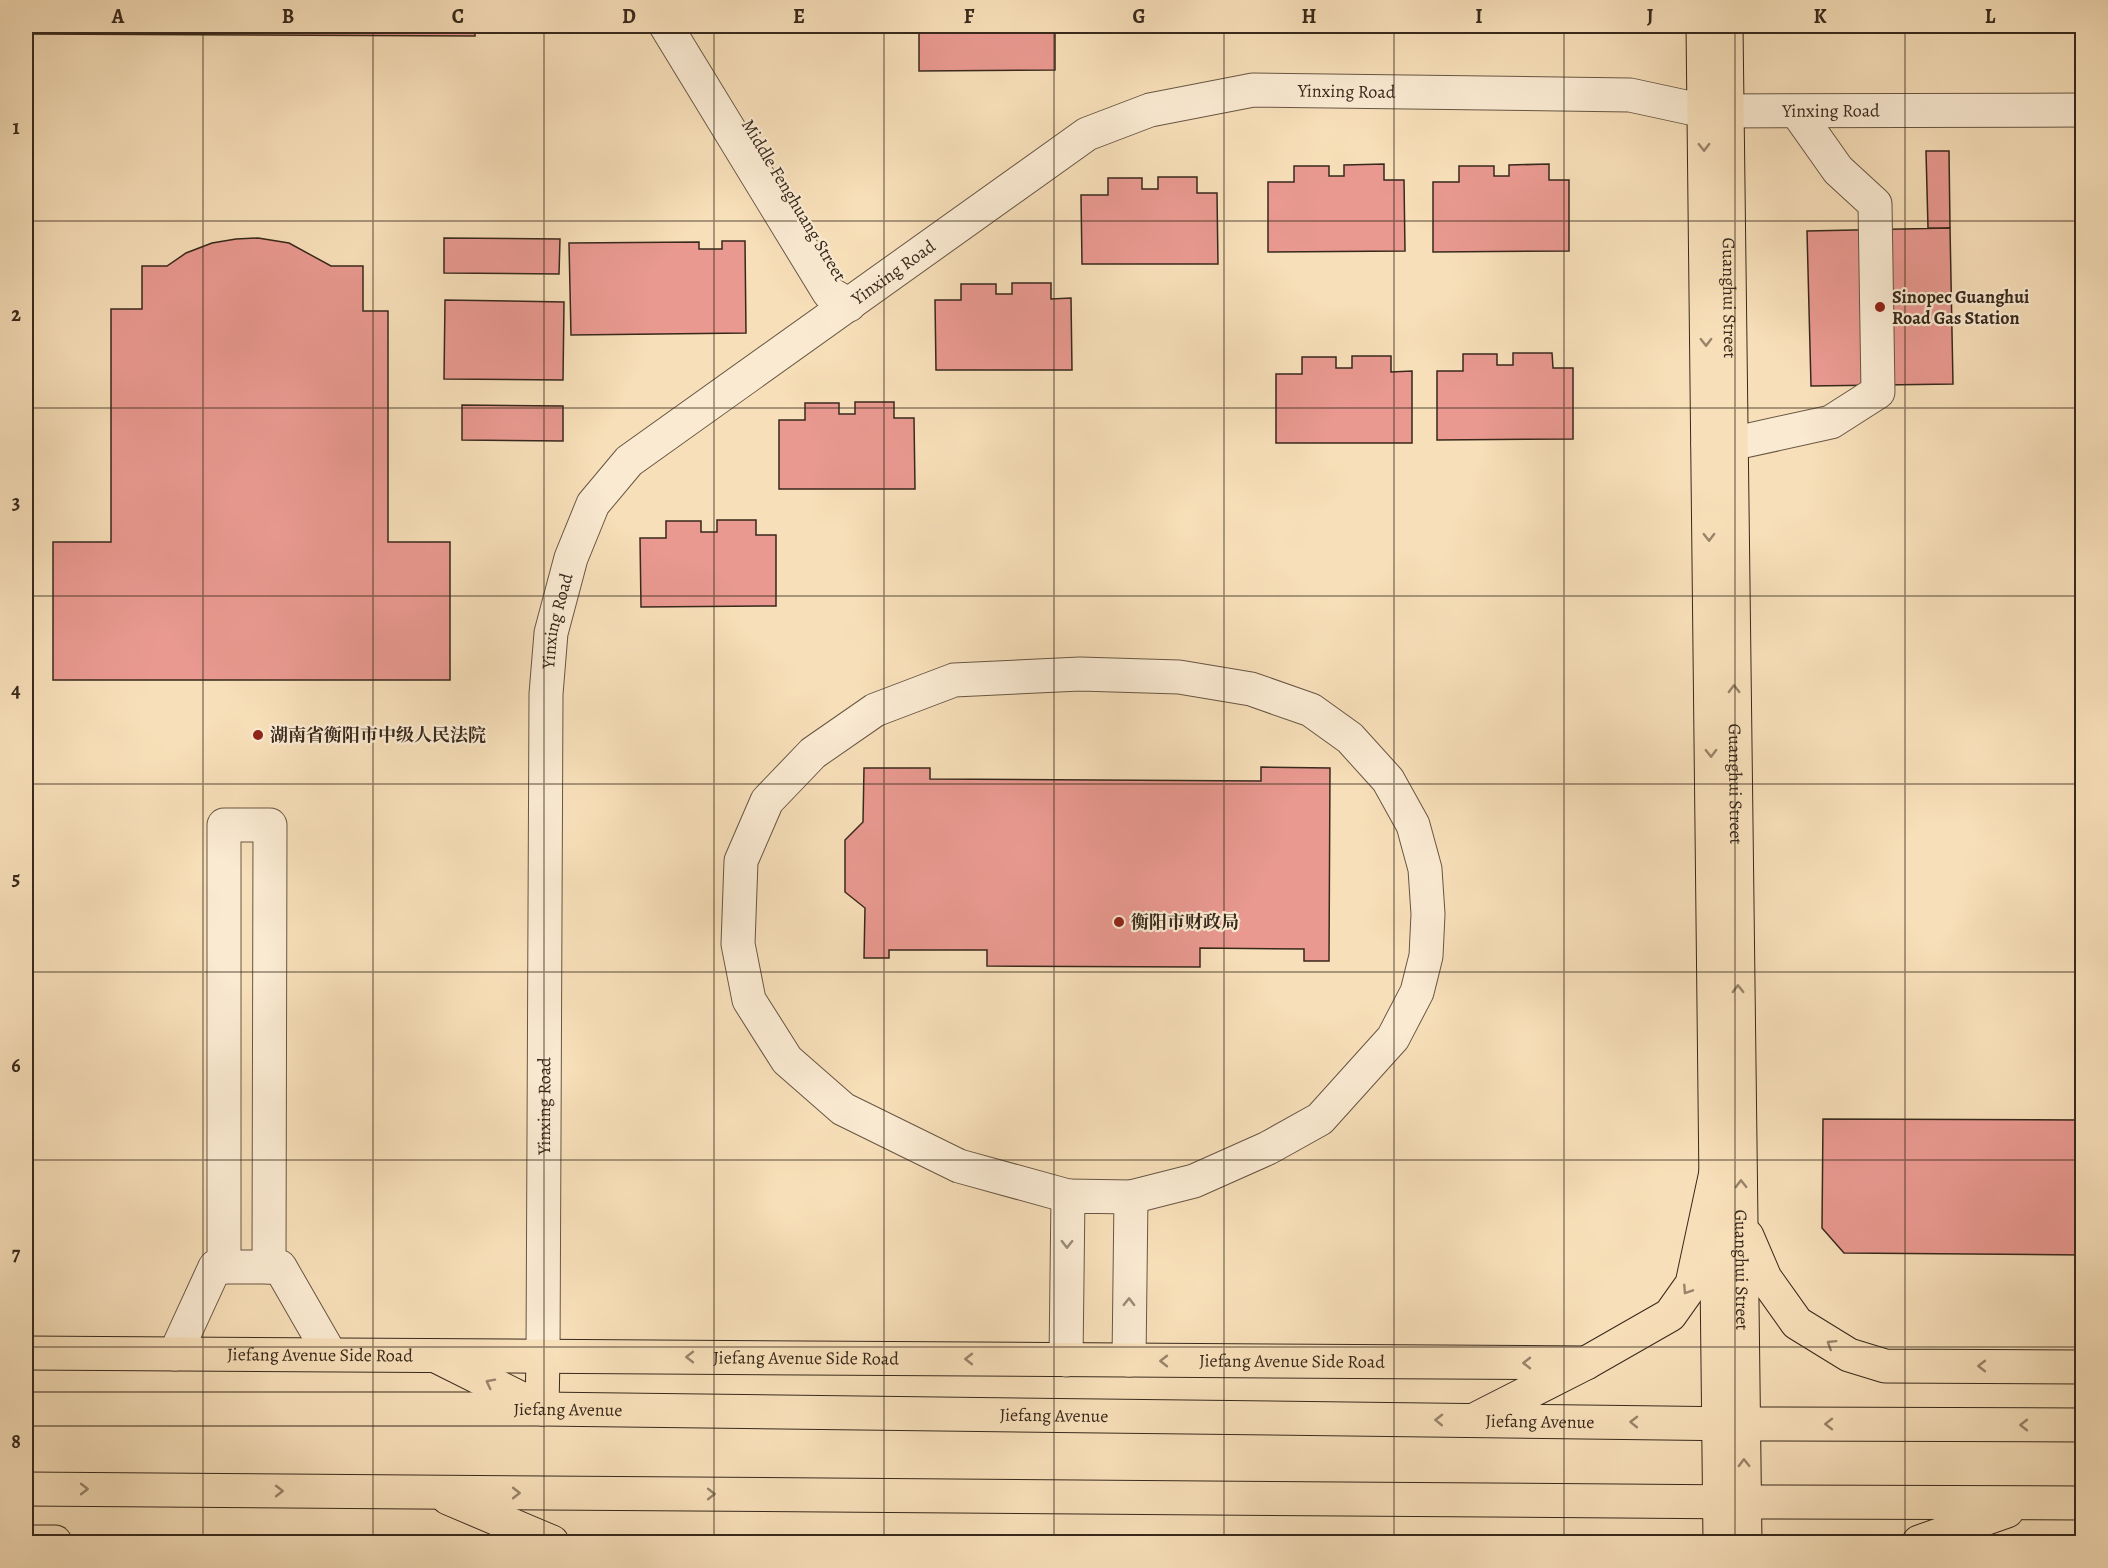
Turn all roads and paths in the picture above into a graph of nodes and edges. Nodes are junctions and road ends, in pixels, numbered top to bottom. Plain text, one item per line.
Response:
1 (666, 26) edge
2 (689, 26) edge
3 (1703, 26) edge
4 (1726, 26) edge
5 (2082, 110) edge
6 (1715, 111) junction
7 (1797, 112) junction
8 (849, 304) junction
9 (1719, 444) junction
10 (1716, 1172) junction
11 (1068, 1196) junction
12 (1131, 1197) junction
13 (1741, 1221) junction
14 (224, 1267) junction
15 (269, 1267) junction
16 (26, 1353) edge
17 (175, 1354) junction
18 (330, 1354) junction
19 (436, 1356) junction
20 (543, 1356) junction
21 (1066, 1360) junction
22 (1129, 1360) junction
23 (1586, 1364) junction
24 (2082, 1367) edge
25 (26, 1409) edge
26 (543, 1409) junction
27 (1473, 1421) junction
28 (1731, 1423) junction
29 (2082, 1425) edge
30 (26, 1489) edge
31 (436, 1492) junction
32 (1732, 1502) junction
33 (2031, 1503) junction
34 (2082, 1503) edge
35 (26, 1542) edge
36 (56, 1542) edge
37 (552, 1542) edge
38 (1720, 1542) edge
39 (1745, 1542) edge
40 (1918, 1542) edge

1 - 8 street, Middle Fenghuang Street
2 - 8 street, Middle Fenghuang Street
3 - 6 main road, Guanghui Street
4 - 6 main road, Guanghui Street
5 - 7 street, Yinxing Road
6 - 7 street, Yinxing Road
6 - 8 street, Yinxing Road
6 - 9 main road, Guanghui Street
7 - 9 street
8 - 20 street, Yinxing Road
9 -> 10 main road, Guanghui Street
13 -> 9 main road, Guanghui Street
10 -> 23 main road
10 - 28 main road, Guanghui Street
11 - 12 street
11 - 12 street
11 -> 21 street
22 -> 12 street
24 -> 13 main road
13 - 28 main road, Guanghui Street
14 - 15 street
14 - 15 street
14 - 17 street
15 - 18 street
16 - 17 main road, Jiefang Avenue Side Road
17 - 18 main road, Jiefang Avenue Side Road
18 - 19 main road, Jiefang Avenue Side Road
19 - 20 main road, Jiefang Avenue Side Road
26 -> 19 main road
21 -> 20 main road, Jiefang Avenue Side Road
20 - 26 main road
21 - 22 main road, Jiefang Avenue Side Road
23 -> 22 main road, Jiefang Avenue Side Road
23 - 27 main road
25 - 26 main road, Jiefang Avenue
27 -> 26 main road, Jiefang Avenue
28 -> 27 main road, Jiefang Avenue
29 -> 28 main road, Jiefang Avenue
28 - 32 main road, Guanghui Street
30 -> 31 main road
31 -> 32 main road
31 - 37 main road
32 - 33 main road
32 - 38 main road, Guanghui Street
32 - 39 main road, Guanghui Street
33 - 34 main road
33 - 40 main road
35 - 36 main road

